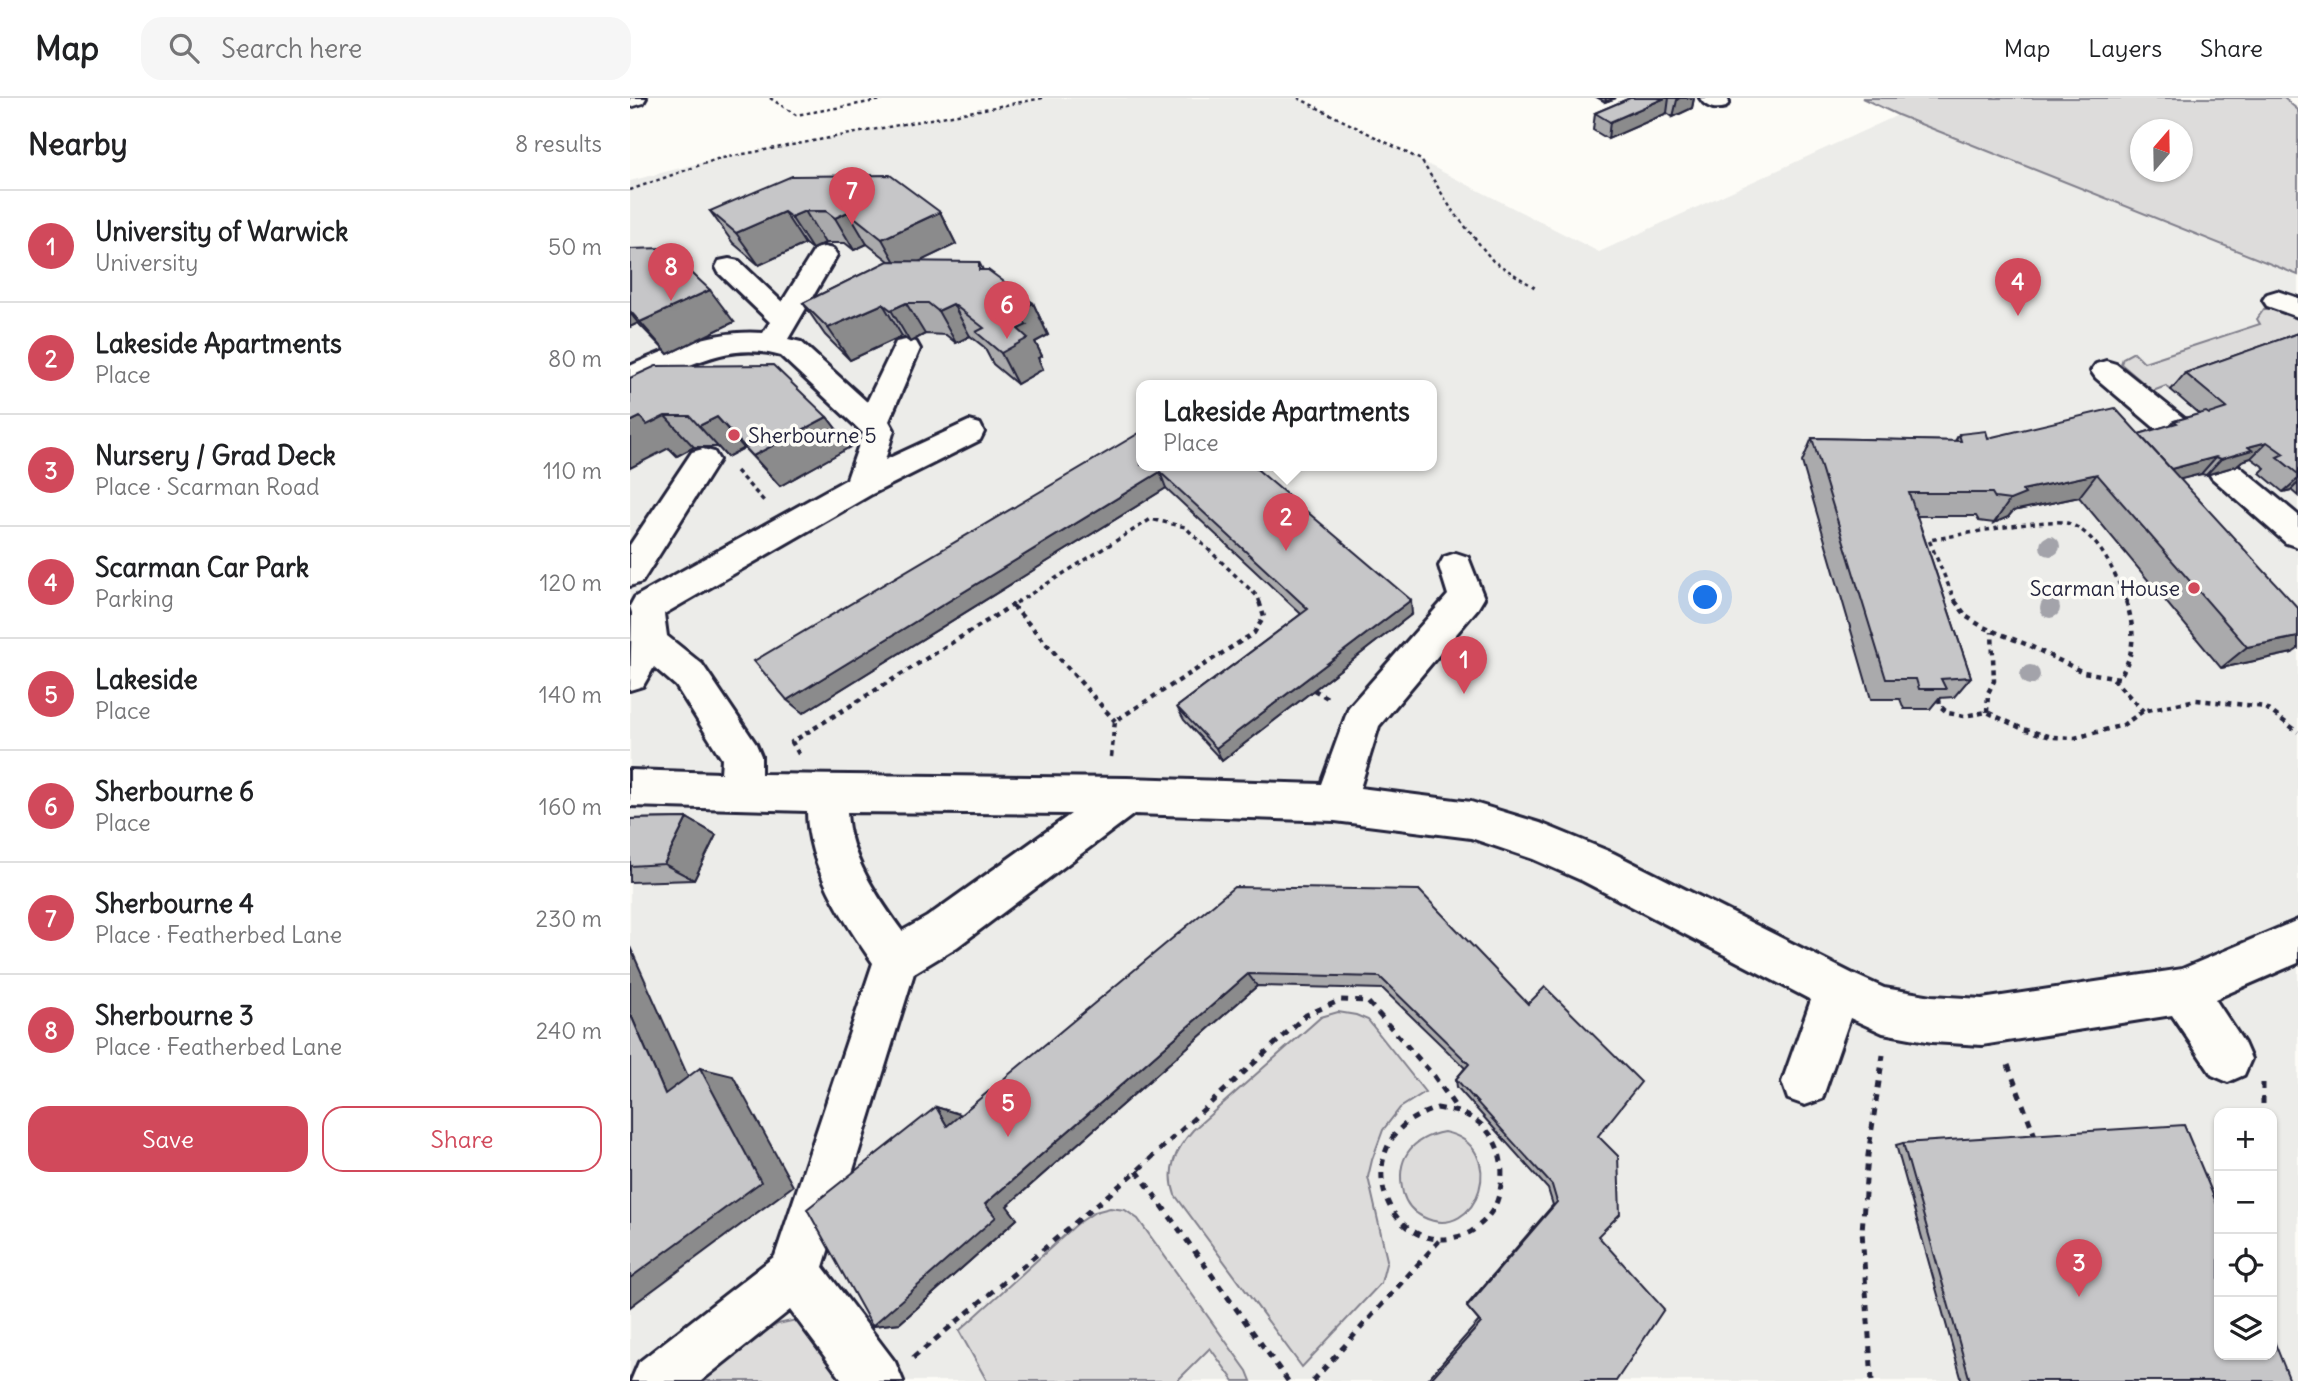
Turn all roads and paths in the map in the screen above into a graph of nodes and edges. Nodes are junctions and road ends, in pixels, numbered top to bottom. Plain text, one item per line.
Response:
1 (635, 98) edge
2 (770, 98) edge
3 (893, 98) edge
4 (1043, 98) edge
5 (1298, 98) edge
6 (630, 100) edge
7 (630, 190) edge
8 (824, 255) dead end
9 (729, 267) dead end
10 (1537, 289) dead end
11 (779, 331) junction
12 (906, 349) dead end
13 (2106, 371) dead end
14 (630, 378) edge
15 (872, 424) junction
16 (970, 432) dead end
17 (2180, 432) edge
18 (703, 460) joint
19 (2223, 470) edge
20 (861, 486) junction
21 (788, 527) junction
22 (2298, 534) edge
23 (1456, 566) dead end
24 (630, 573) edge
25 (1013, 606) junction
26 (642, 612) edge
27 (1992, 632) junction
28 (630, 675) edge
29 (2113, 679) junction
30 (1939, 698) edge
31 (2143, 711) junction
32 (1987, 712) junction
33 (1115, 721) junction
34 (2298, 732) edge
35 (630, 788) edge
36 (740, 791) junction
37 (827, 794) junction
38 (1116, 796) junction
39 (1335, 803) junction
40 (2298, 941) edge
41 (896, 959) junction
42 (1837, 990) junction
43 (2182, 991) junction
44 (1884, 1049) dead end
45 (2008, 1065) dead end
46 (2246, 1066) joint
47 (1805, 1082) dead end
48 (2261, 1108) edge
49 (1457, 1109) junction
50 (2035, 1136) edge
51 (1137, 1171) junction
52 (1440, 1240) junction
53 (795, 1273) junction
54 (891, 1372) edge
55 (658, 1381) edge
56 (1288, 1381) edge
57 (1313, 1381) edge
58 (1872, 1381) edge

1 - 6 street
2 - 3 path
4 - 7 path
5 - 10 path
8 - 11 street
9 - 11 street
11 - 14 street
11 - 15 street
12 - 15 street
13 - 17 street
15 - 20 street
16 - 20 street
18 - 21 path
18 - 24 street
19 - 22 street
20 - 21 street
21 - 26 street
23 - 39 street
25 - 33 path
25 - 33 path
25 - 37 path
26 - 28 street
26 - 36 street
27 - 29 path
27 - 29 path
27 - 32 path
29 - 31 path
30 - 32 path
31 - 32 path
31 - 34 path
33 - 38 path
35 - 36 street
36 - 37 street
37 - 38 street
37 - 41 street
38 - 39 street
38 - 41 street
39 - 42 street
40 - 43 street
41 - 53 street
42 - 43 street
42 - 47 street
43 - 46 street
44 - 58 path
45 - 50 path
46 - 48 path
49 - 51 path
49 - 52 path
49 - 52 path
51 - 54 path
51 - 56 path
52 - 57 path
53 - 54 street
53 - 55 street

